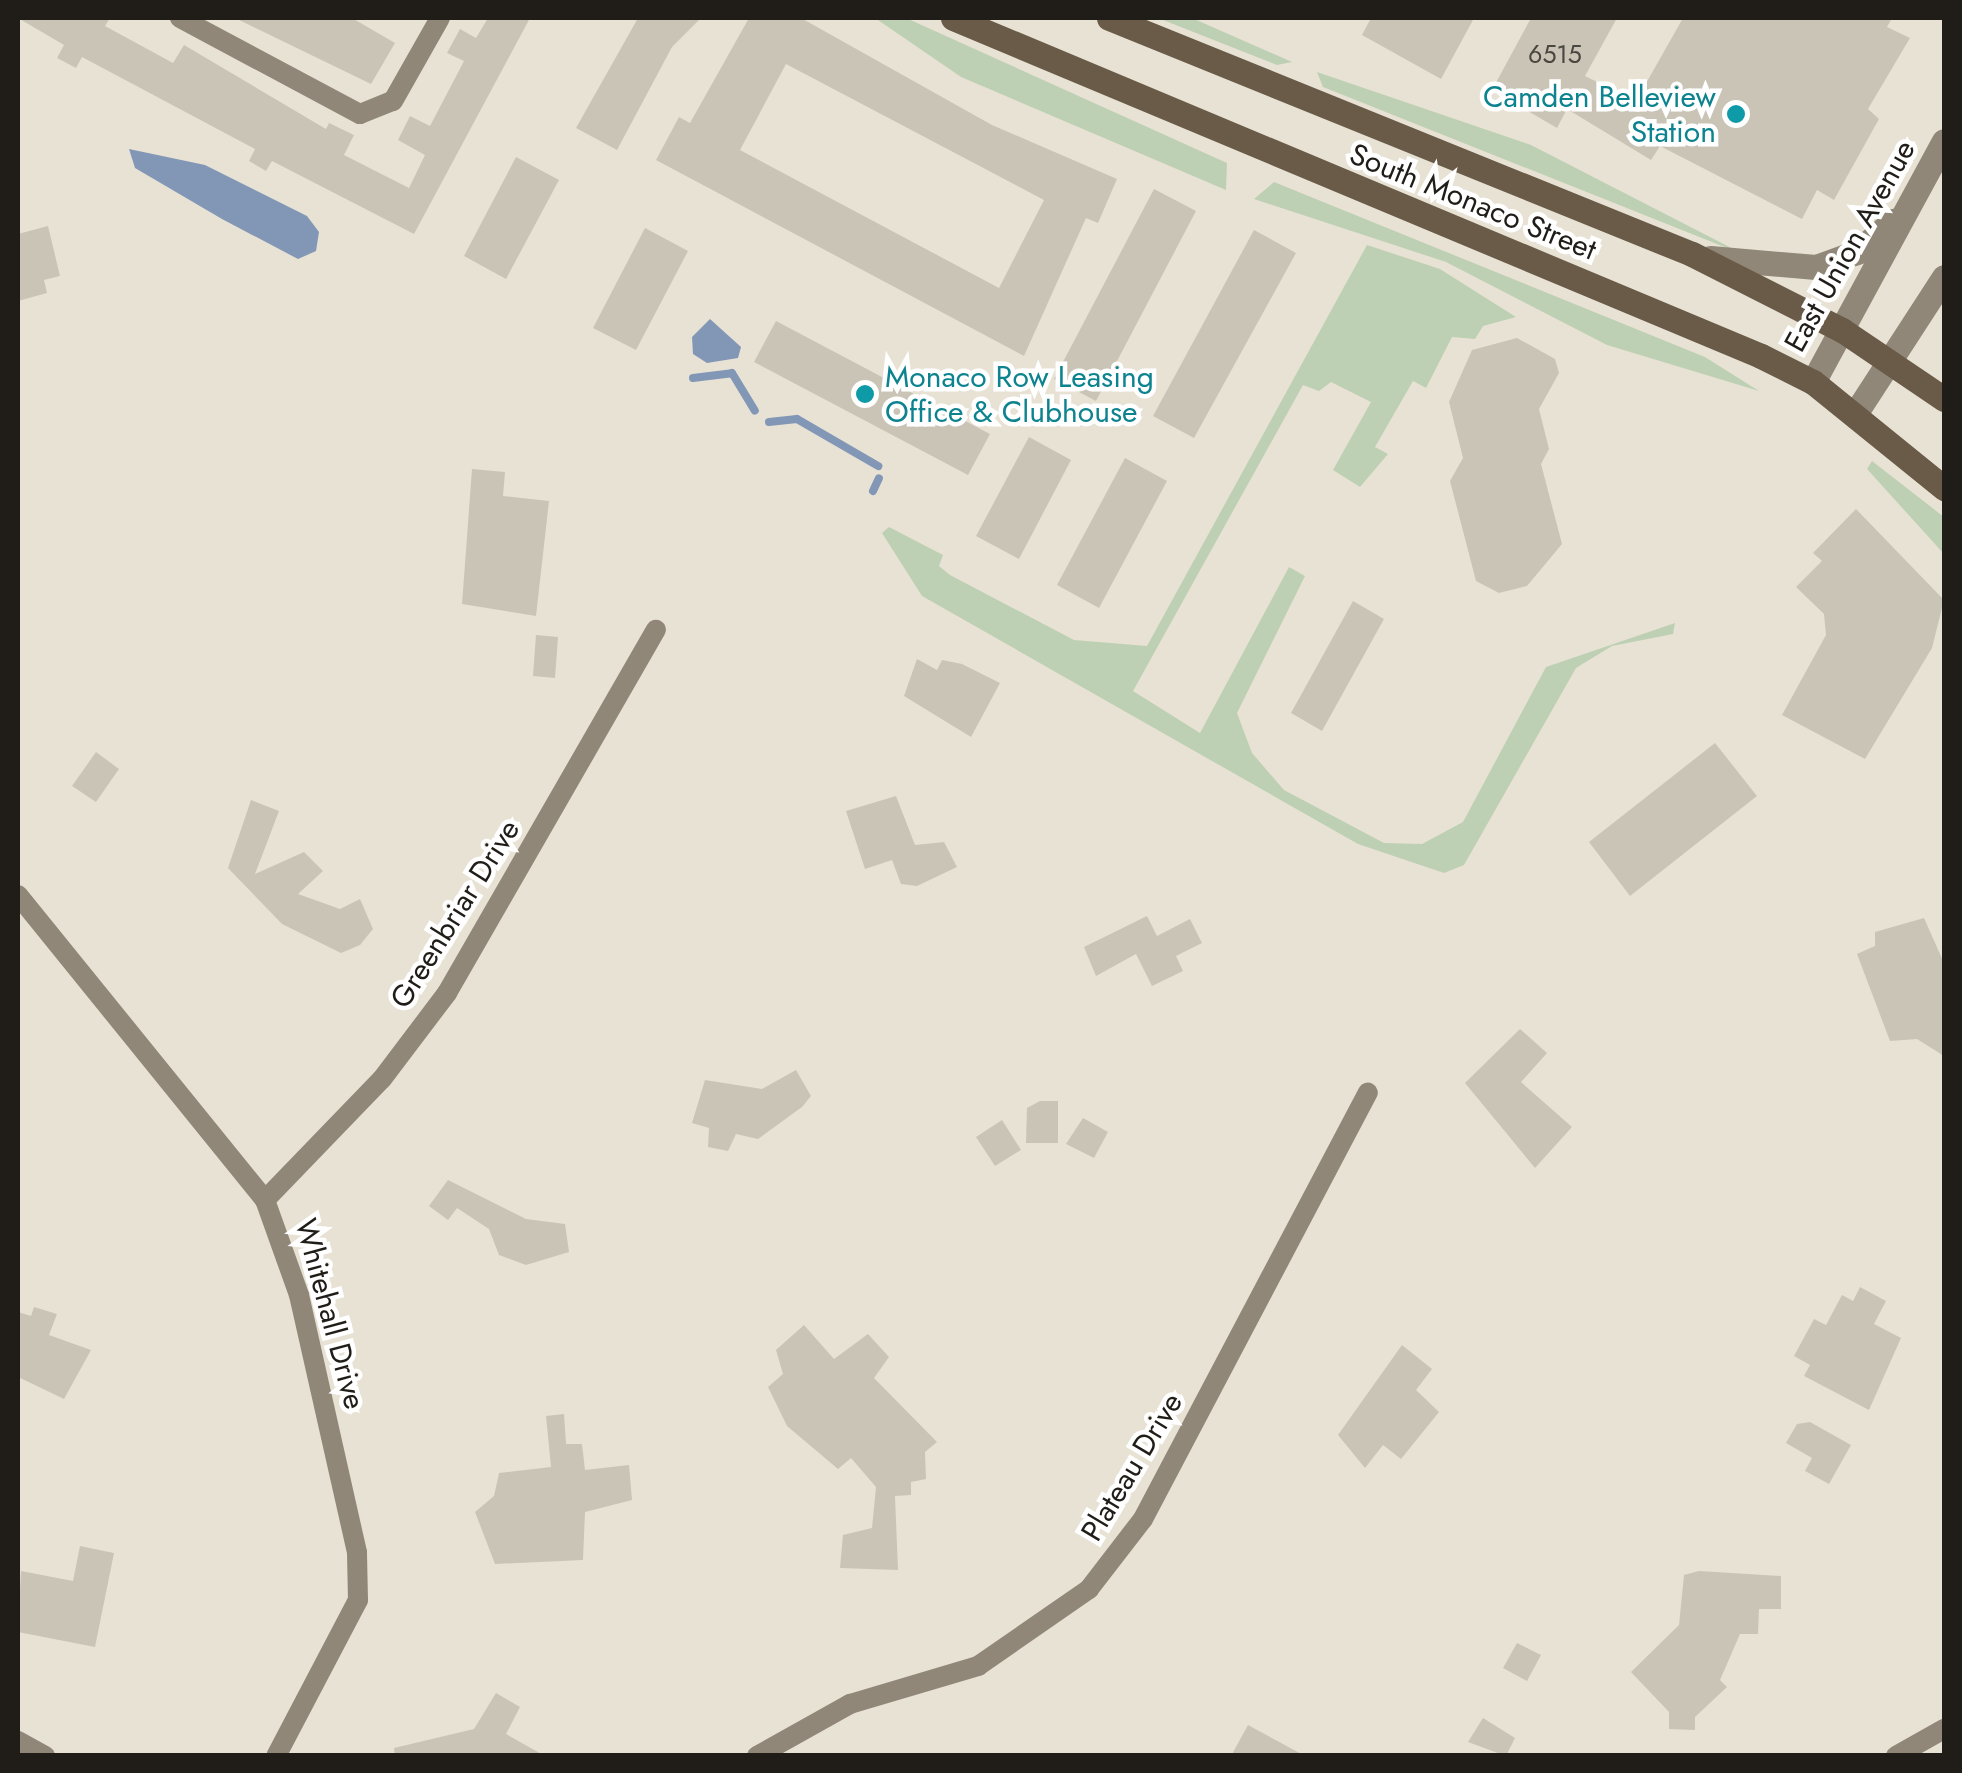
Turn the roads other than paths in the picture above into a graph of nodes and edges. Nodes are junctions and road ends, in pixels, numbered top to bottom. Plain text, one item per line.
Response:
1 (180, 18) edge
2 (440, 18) edge
3 (953, 18) edge
4 (1109, 18) edge
5 (1944, 141) edge
6 (1926, 177) junction
7 (1692, 254) junction
8 (1944, 277) edge
9 (1842, 330) junction
10 (1895, 360) junction
11 (1813, 382) junction
12 (1944, 399) edge
13 (1856, 414) junction
14 (1944, 488) edge
15 (656, 630) dead end
16 (18, 895) edge
17 (1368, 1092) dead end
18 (265, 1200) junction
19 (1944, 1729) edge
20 (18, 1741) edge
21 (45, 1756) edge
22 (276, 1756) edge
23 (757, 1756) edge
24 (1896, 1756) edge

1 - 2 street
3 - 11 main road, South Monaco Street
4 - 7 main road, South Monaco Street
5 - 6 street, East Union Avenue
6 - 7 street
6 - 9 street, East Union Avenue
7 - 9 main road, South Monaco Street
8 - 10 street
9 - 10 main road, South Monaco Street
9 - 11 street, East Union Avenue
10 - 12 main road, South Monaco Street
10 - 13 street
11 - 13 main road, South Monaco Street
13 - 14 main road, South Monaco Street
15 - 18 street, Greenbriar Drive
16 - 18 street, Whitehall Drive
17 - 23 street, Plateau Drive
18 - 22 street, Whitehall Drive
19 - 24 street
20 - 21 street

